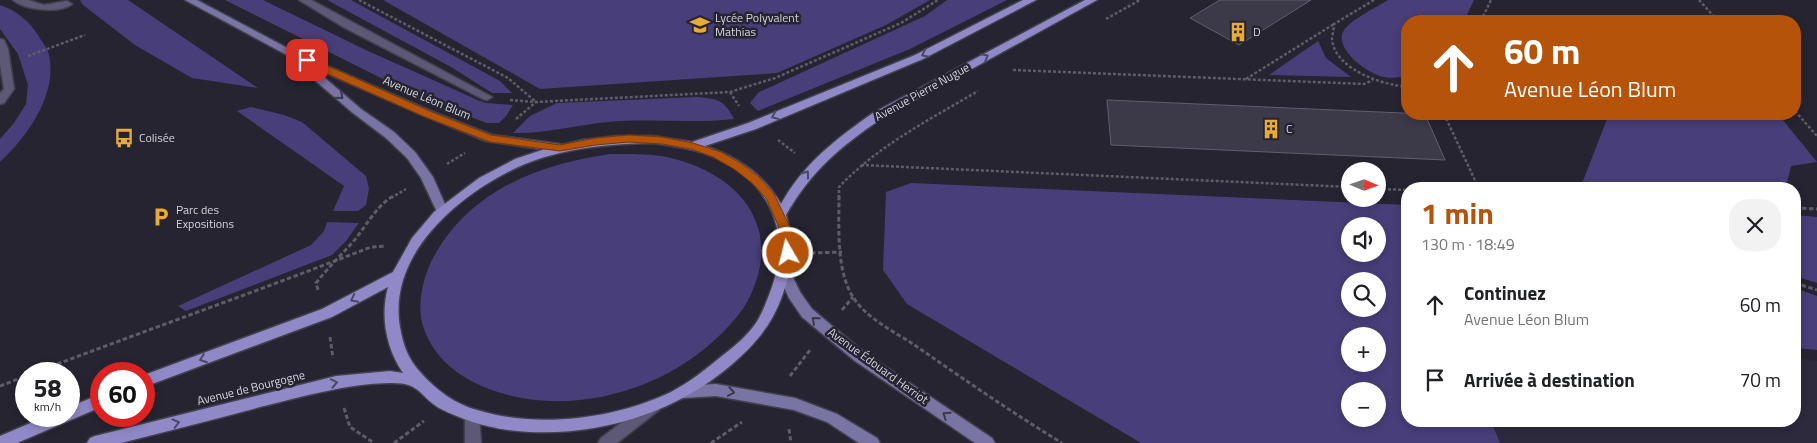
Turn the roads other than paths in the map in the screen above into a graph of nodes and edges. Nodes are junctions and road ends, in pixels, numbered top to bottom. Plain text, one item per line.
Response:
1 (18, 0) edge
2 (190, 0) edge
3 (304, 0) edge
4 (1031, 0) edge
5 (1092, 0) edge
6 (67, 4) dead end
7 (0, 42) edge
8 (290, 53) junction
9 (487, 97) dead end
10 (0, 101) edge
11 (693, 146) junction
12 (560, 148) junction
13 (442, 211) junction
14 (780, 216) junction
15 (785, 274) junction
16 (397, 276) junction
17 (155, 377) edge
18 (417, 380) junction
19 (683, 392) junction
20 (654, 406) junction
21 (472, 415) junction
22 (38, 427) edge
23 (1, 443) edge
24 (95, 443) edge
25 (473, 443) edge
26 (606, 443) edge
27 (872, 443) edge
28 (987, 443) edge

1 - 6 street
2 - 8 main road, Avenue Léon Blum
3 - 9 street
4 -> 11 main road
14 -> 5 main road, Avenue Pierre Nugue
7 - 10 street
8 - 12 main road, Avenue Léon Blum
8 -> 13 main road, Avenue Léon Blum
11 - 12 main road
11 - 14 main road
12 - 13 main road
13 - 16 main road
14 - 15 main road
15 - 19 main road
28 -> 15 main road, Avenue Édouard Herriot
16 -> 17 main road
16 - 18 main road
18 - 21 main road
24 -> 18 main road, Avenue de Bourgogne
19 - 20 main road
19 -> 27 main road
20 - 21 main road
20 - 26 street
21 - 25 street
22 - 23 main road

